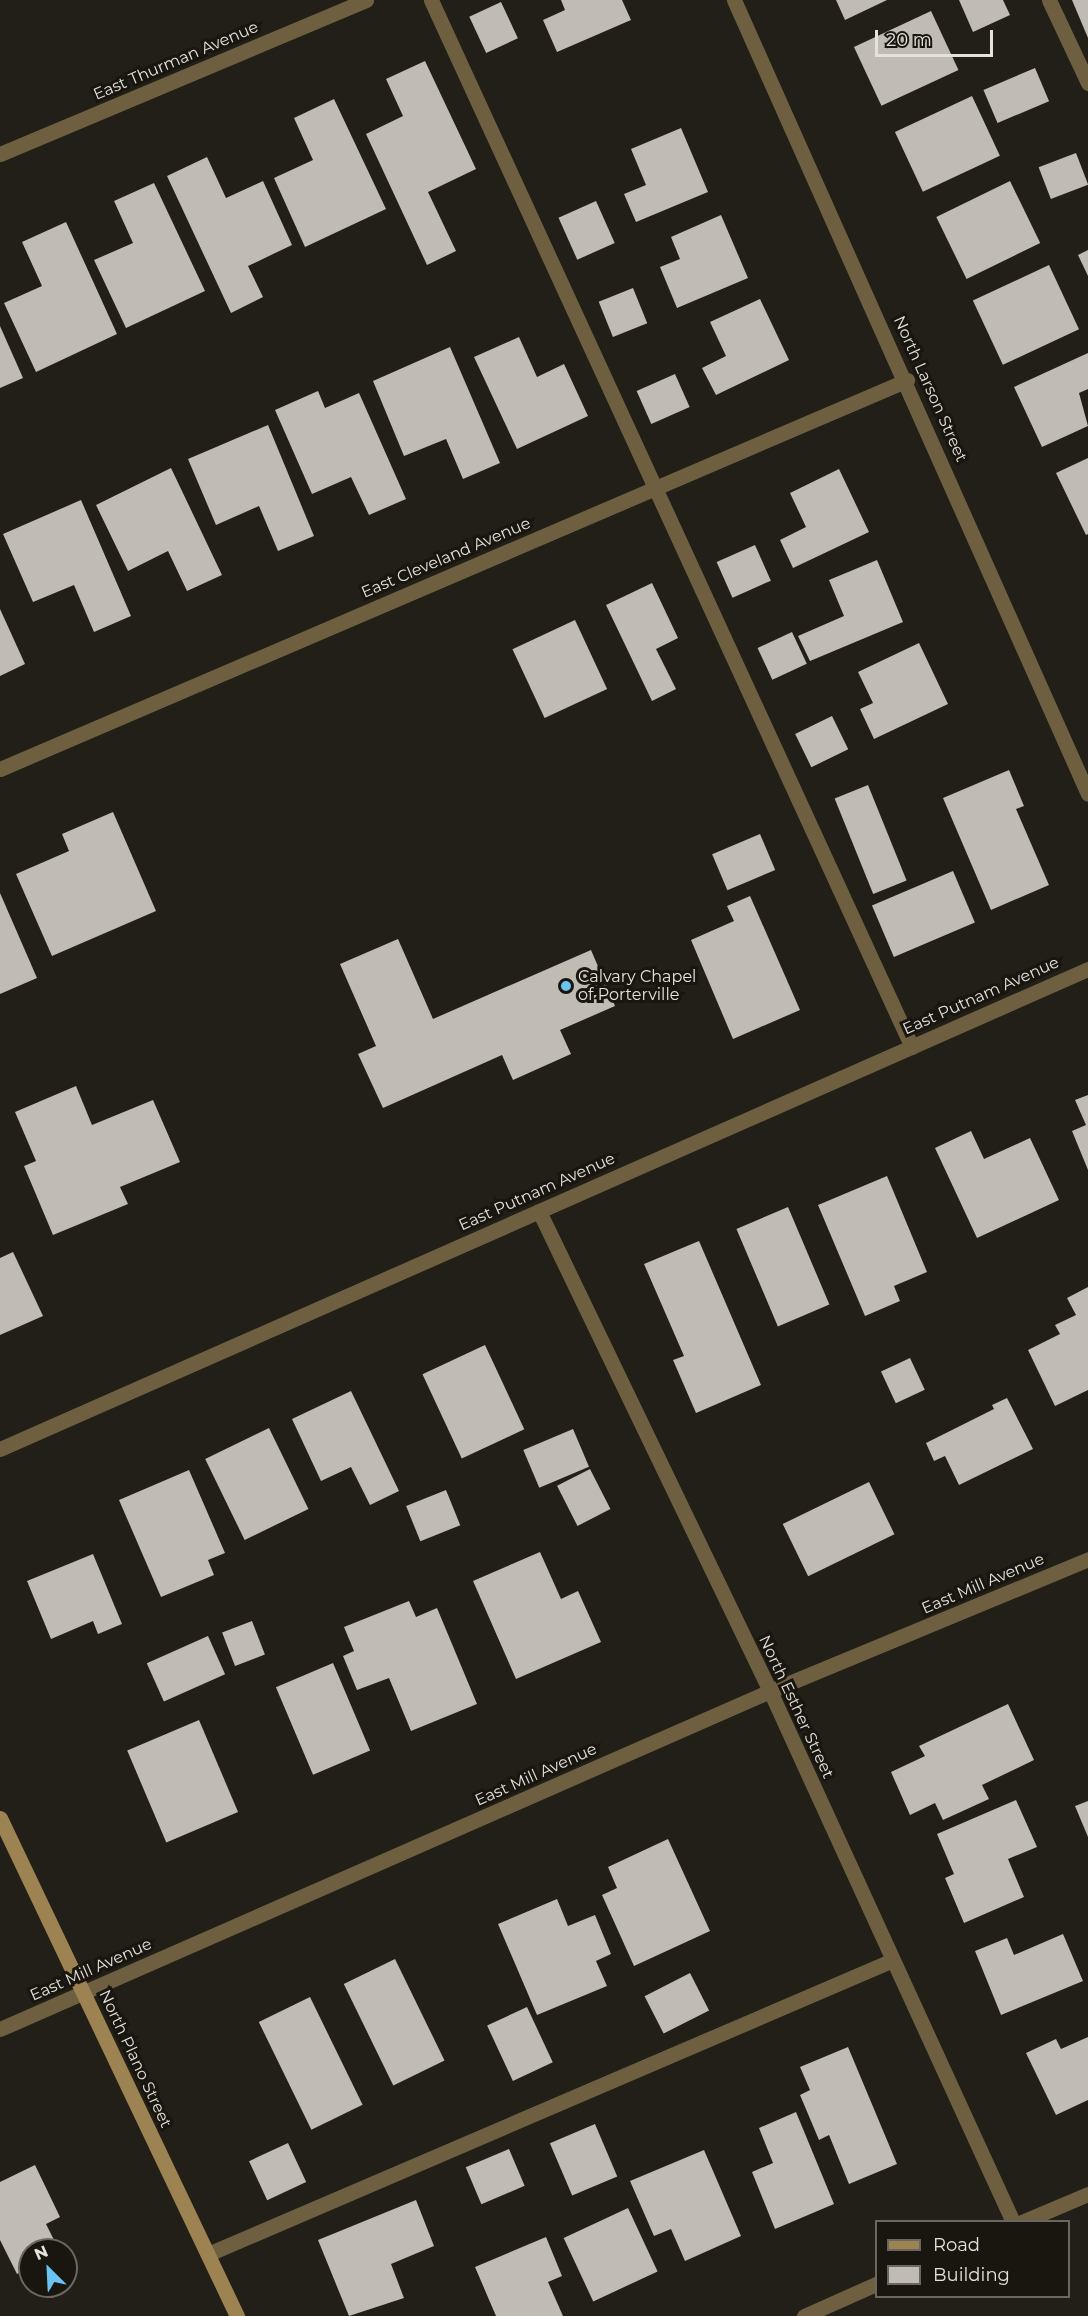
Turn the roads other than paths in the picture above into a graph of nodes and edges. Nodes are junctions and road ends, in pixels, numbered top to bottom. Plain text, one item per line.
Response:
1 (366, 0) edge
2 (430, 0) edge
3 (734, 0) edge
4 (1049, 0) edge
5 (1088, 83) edge
6 (0, 154) edge
7 (907, 380) junction
8 (658, 487) junction
9 (0, 769) edge
10 (1088, 794) edge
11 (1088, 969) edge
12 (912, 1047) junction
13 (539, 1211) junction
14 (0, 1449) edge
15 (1088, 1559) edge
16 (770, 1691) junction
17 (0, 1818) edge
18 (893, 1960) junction
19 (84, 1993) junction
20 (0, 2029) edge
21 (1088, 2194) edge
22 (1012, 2220) edge
23 (1027, 2220) edge
24 (208, 2254) junction
25 (875, 2284) edge
26 (237, 2316) edge
27 (804, 2316) edge

1 - 6 street, East Thurman Avenue
2 - 8 street
3 - 7 street, North Larson Street
4 - 5 street
7 - 8 street, East Cleveland Avenue
7 - 10 street, North Larson Street
8 - 9 street, East Cleveland Avenue
8 - 12 street
11 - 12 street, East Putnam Avenue
12 - 13 street, East Putnam Avenue
13 - 14 street, East Putnam Avenue
13 - 16 street, North Esther Street
15 - 16 street, East Mill Avenue
16 - 18 street, North Esther Street
16 - 19 street, East Mill Avenue
17 - 19 main road, North Plano Street
18 - 22 street, North Esther Street
18 - 24 street
19 - 20 street, East Mill Avenue
19 - 24 main road, North Plano Street
21 - 23 street
24 - 26 main road, North Plano Street
25 - 27 street

